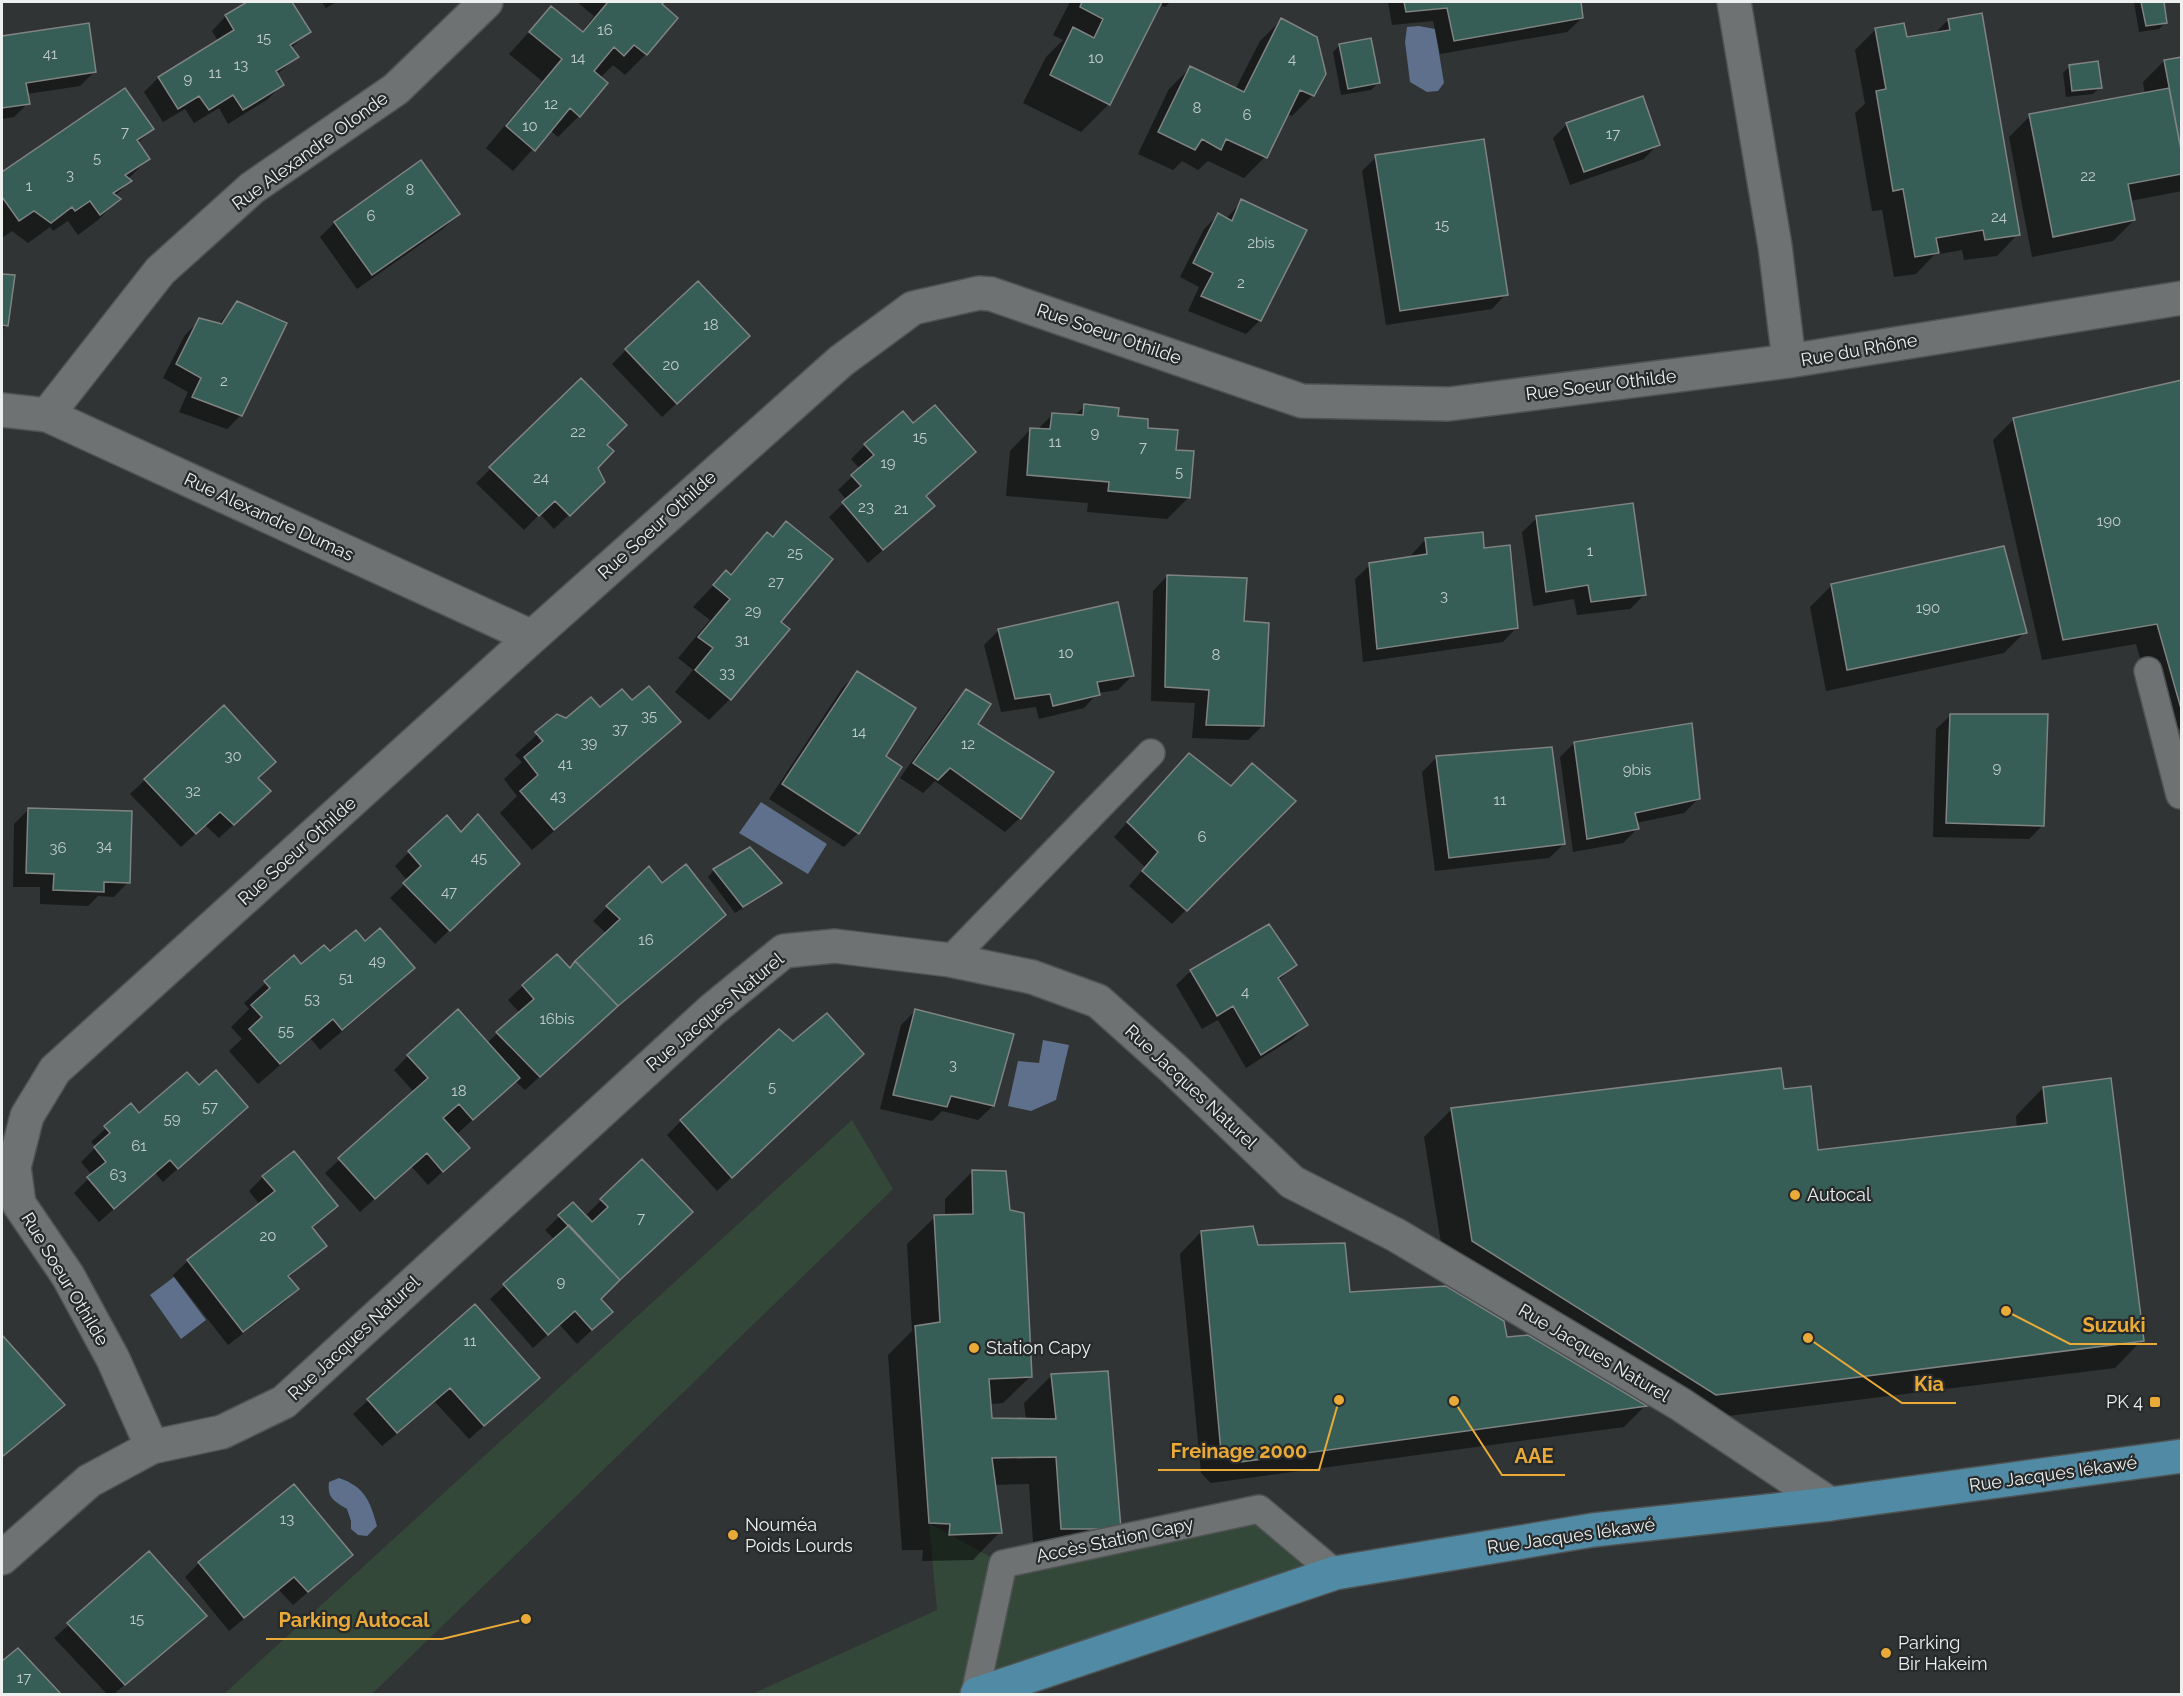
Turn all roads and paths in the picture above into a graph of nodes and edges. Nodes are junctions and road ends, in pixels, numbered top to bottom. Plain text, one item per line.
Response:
1 (486, 2) edge
2 (1734, 2) edge
3 (2181, 298) edge
4 (1790, 361) junction
5 (2, 410) edge
6 (48, 415) junction
7 (532, 637) junction
8 (2148, 671) dead end
9 (1151, 753) dead end
10 (2181, 795) edge
11 (950, 960) junction
12 (152, 1448) junction
13 (2181, 1456) edge
14 (1830, 1504) junction
15 (2, 1558) edge
16 (1335, 1573) junction
17 (976, 1695) edge

1 - 6 street, Rue Alexandre Olonde
2 - 4 street, Rue du Rhône
3 - 4 street, Rue du Rhône
4 - 7 street, Rue Soeur Othilde
5 - 6 street, Rue Alexandre Dumas
6 - 7 street, Rue Alexandre Dumas
7 - 12 street, Rue Soeur Othilde
8 - 10 lane
9 - 11 lane
11 - 12 street, Rue Jacques Naturel
11 - 14 street, Rue Jacques Naturel
12 - 15 street, Rue Jacques Naturel
13 - 14 main road, Rue Jacques Iékawé
14 - 16 main road, Rue Jacques Iékawé
16 - 17 main road, Rue Jacques Iékawé
16 - 17 lane, Accès Station Capy

